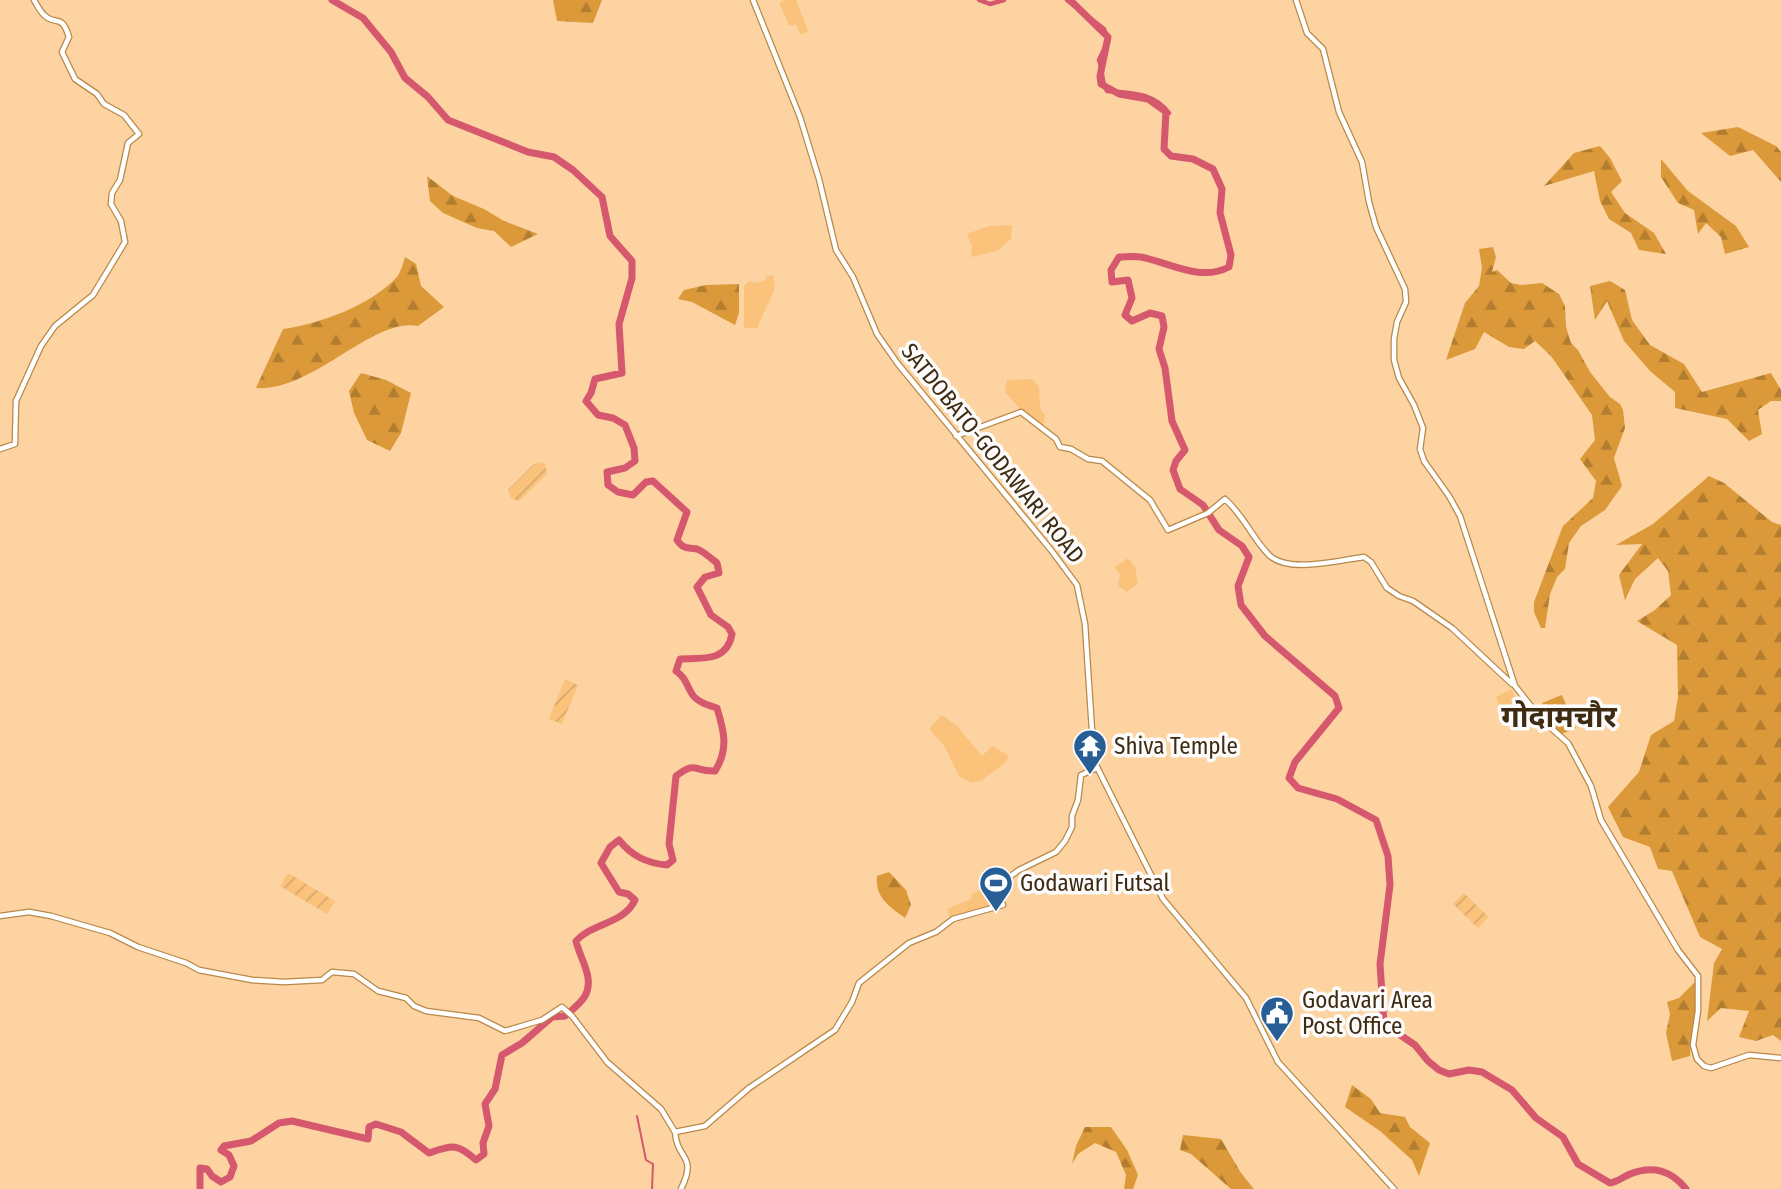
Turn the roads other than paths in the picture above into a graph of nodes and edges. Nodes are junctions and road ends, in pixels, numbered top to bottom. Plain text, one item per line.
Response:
1 (34, 0) edge
2 (754, 0) edge
3 (1296, 0) edge
4 (956, 436) junction
5 (0, 449) edge
6 (1515, 686) junction
7 (1097, 768) junction
8 (0, 916) edge
9 (1781, 1058) edge
10 (674, 1132) junction
11 (681, 1189) edge
12 (1394, 1189) edge

1 - 5 street
2 - 4 street, SATDOBATO-GODAWARI ROAD
3 - 6 street
4 - 6 street
4 - 7 street, SATDOBATO-GODAWARI ROAD
6 - 9 street
7 - 10 street
7 - 12 street, SATDOBATO-GODAWARI ROAD
8 - 10 street
10 - 11 street

